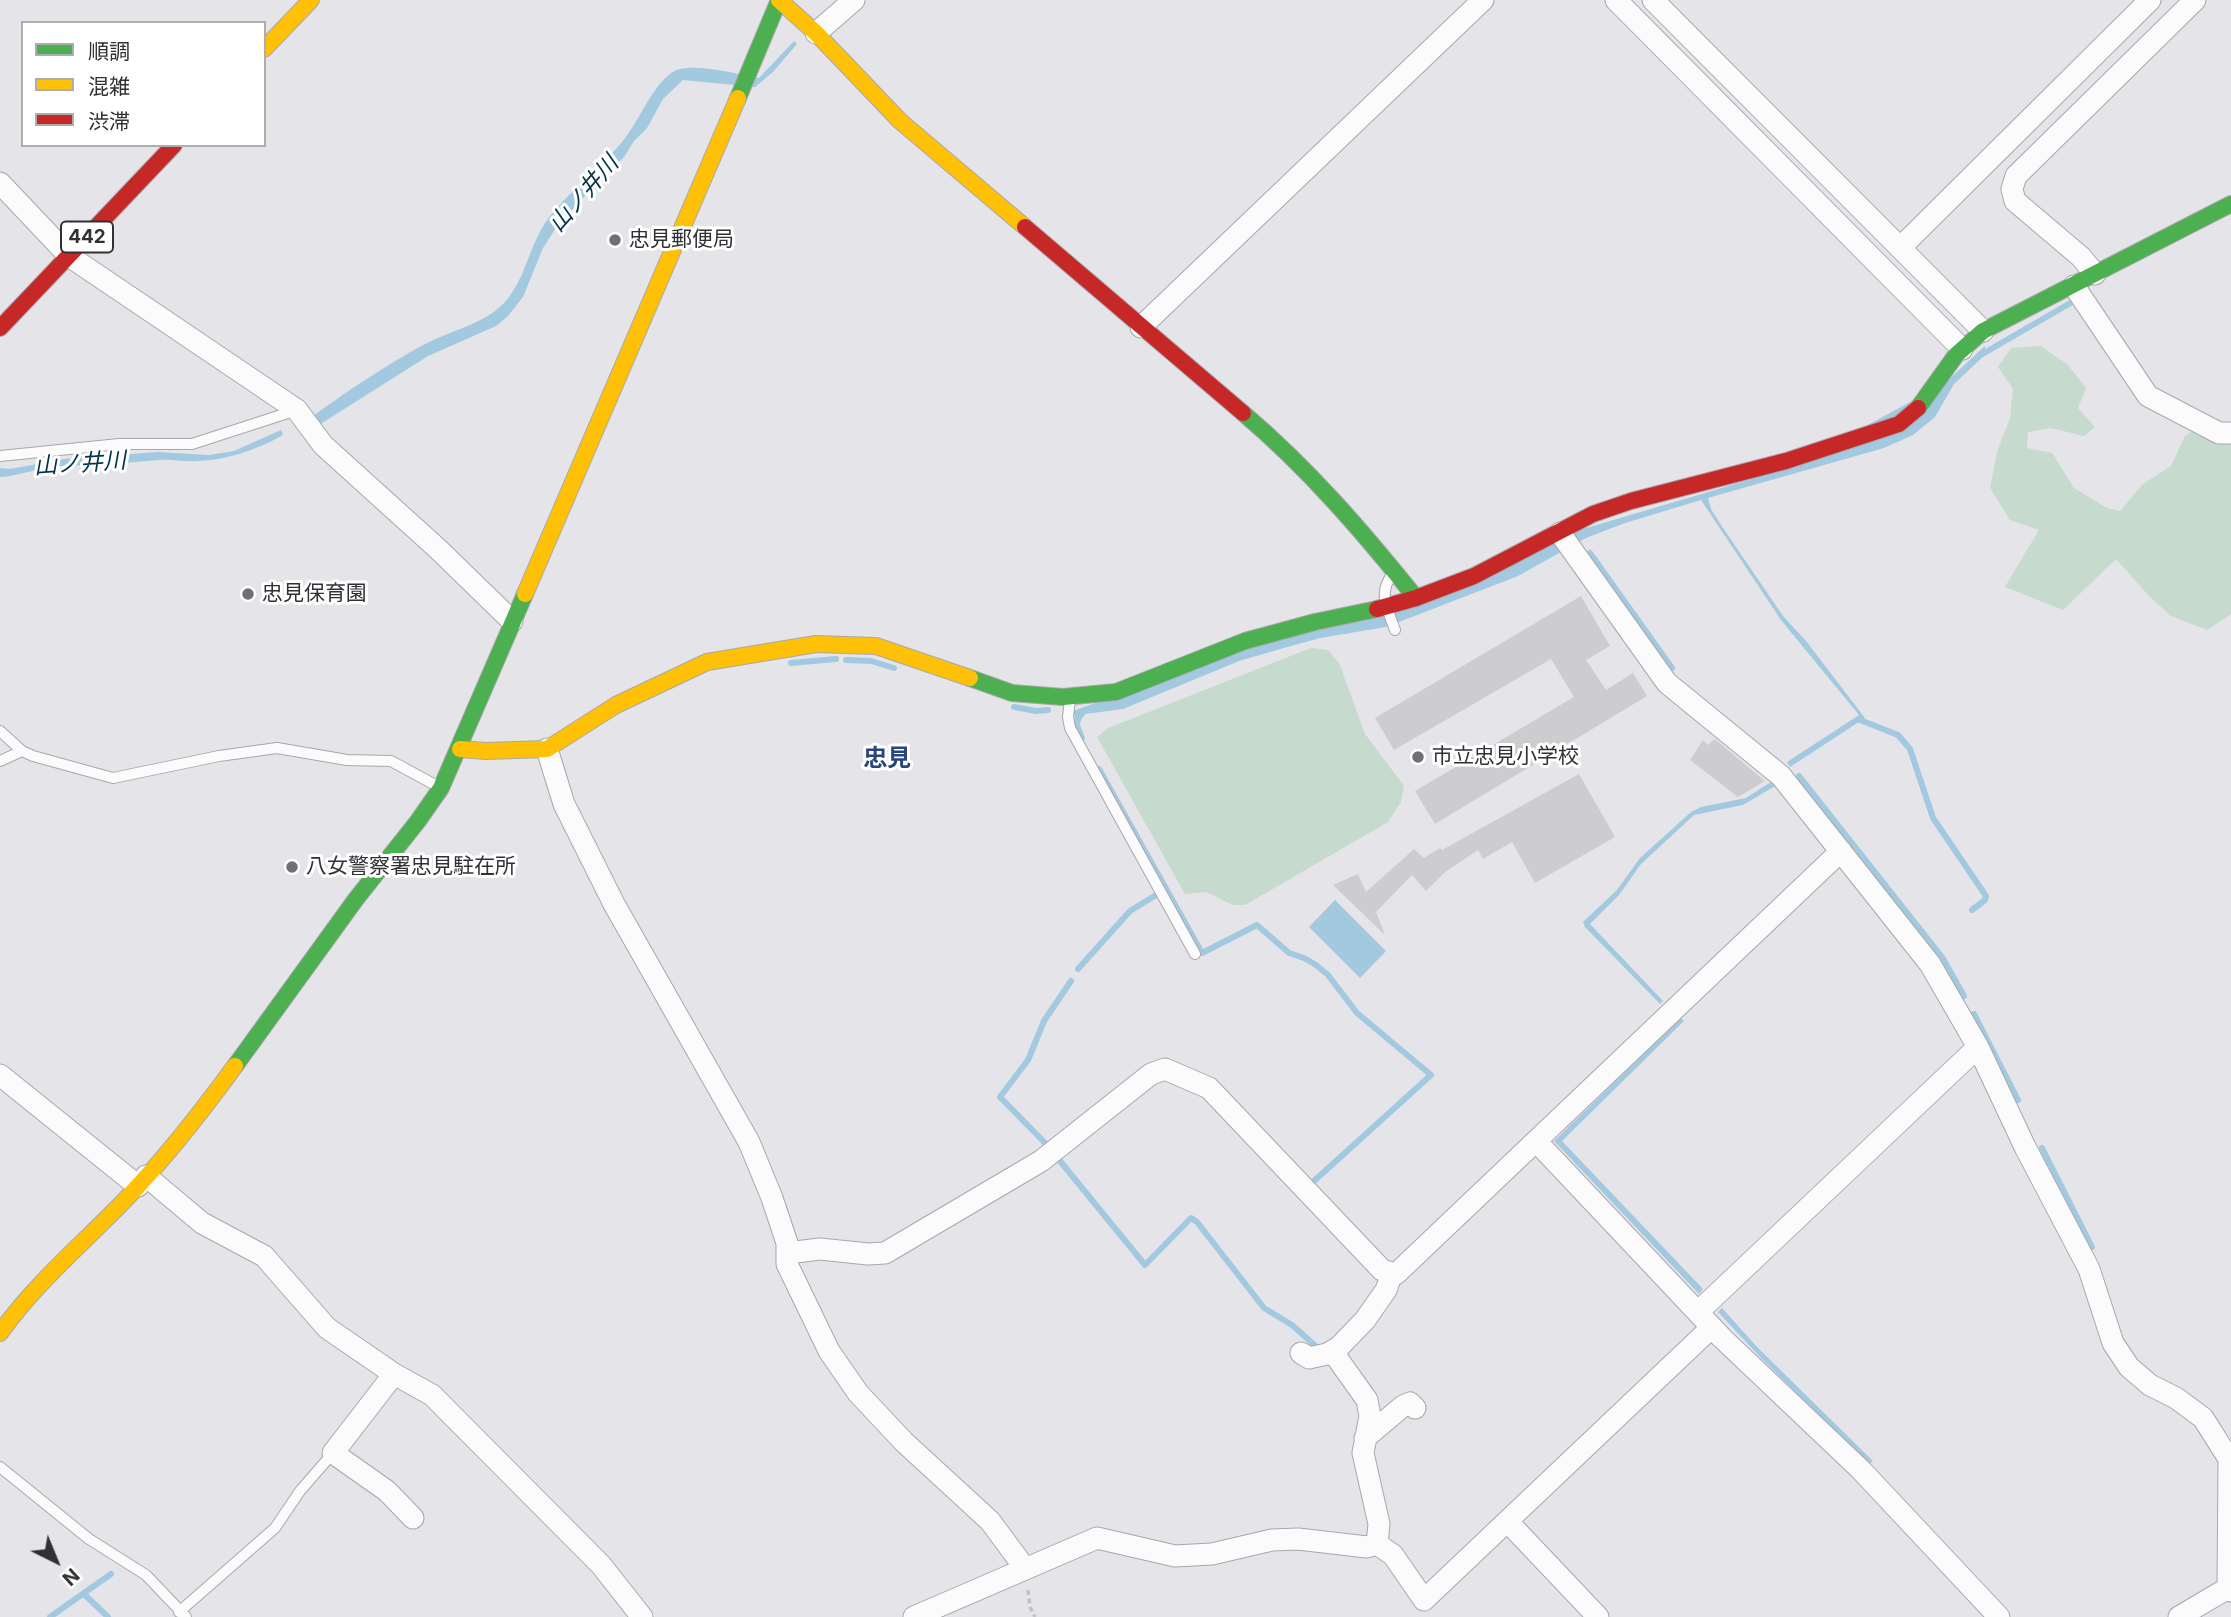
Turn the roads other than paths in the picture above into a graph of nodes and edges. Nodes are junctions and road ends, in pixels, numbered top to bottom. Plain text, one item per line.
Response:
1 (310, 0) edge
2 (779, 0) edge
3 (854, 0) edge
4 (1483, 0) edge
5 (1616, 0) edge
6 (1653, 0) edge
7 (2150, 0) edge
8 (2195, 0) edge
9 (816, 33) junction
10 (266, 47) edge
11 (172, 147) edge
12 (0, 183) edge
13 (2231, 204) edge
14 (1899, 248) junction
15 (69, 256) junction
16 (2095, 274) junction
17 (2074, 286) junction
18 (1140, 327) junction
19 (0, 328) edge
20 (1983, 331) junction
21 (1962, 349) junction
22 (297, 410) junction
23 (2231, 433) edge
24 (0, 456) edge
25 (1560, 533) junction
26 (1394, 572) junction
27 (1416, 598) junction
28 (1388, 610) junction
29 (512, 621) junction
30 (1395, 630) dead end
31 (1070, 697) junction
32 (0, 731) edge
33 (460, 749) junction
34 (547, 749) junction
35 (22, 751) junction
36 (0, 761) edge
37 (441, 788) junction
38 (1841, 851) junction
39 (1195, 954) dead end
40 (1979, 1047) junction
41 (0, 1075) edge
42 (1536, 1141) junction
43 (142, 1181) junction
44 (787, 1253) junction
45 (1392, 1273) junction
46 (1705, 1320) junction
47 (0, 1333) edge
48 (1332, 1350) junction
49 (1301, 1353) dead end
50 (394, 1374) junction
51 (1415, 1408) dead end
52 (1365, 1438) junction
53 (333, 1453) junction
54 (0, 1467) edge
55 (413, 1518) dead end
56 (1508, 1522) junction
57 (1377, 1544) junction
58 (1024, 1567) junction
59 (2230, 1590) edge
60 (183, 1614) edge
61 (642, 1617) edge
62 (914, 1617) edge
63 (1598, 1617) edge
64 (1999, 1617) edge
65 (2179, 1617) edge

1 - 10 main road
2 - 9 main road
2 - 29 main road
3 - 9 street
4 - 18 street
5 - 21 street
6 - 14 street
7 - 14 street
8 - 16 street
9 - 18 main road
11 - 15 main road, 442
12 - 15 street
13 - 16 main road
14 - 20 street
15 - 19 main road, 442
15 - 22 street
16 - 17 main road
17 - 20 main road
17 - 23 street
18 - 26 main road
20 - 21 main road
21 - 25 main road
22 - 24 lane
22 - 29 street
25 - 27 main road
25 - 38 street
26 - 27 main road
26 - 28 lane
27 - 28 main road
28 - 30 lane
28 - 31 main road
29 - 33 main road
31 - 34 main road
31 - 39 lane
32 - 35 lane
33 - 34 main road
33 - 37 main road
34 - 44 street
35 - 36 lane
35 - 37 lane
37 - 43 main road
38 - 40 street
38 - 42 street
40 - 46 street
40 - 59 street
41 - 43 street
42 - 45 street
42 - 46 street
43 - 47 main road
43 - 50 street
44 - 45 street
44 - 58 street
45 - 48 street
46 - 56 street
46 - 64 street
48 - 49 street
48 - 52 street
50 - 53 street
50 - 61 street
51 - 52 street
52 - 57 street
53 - 55 street
53 - 60 lane
54 - 60 lane
56 - 57 street
56 - 63 street
57 - 58 street
58 - 62 street
59 - 65 street

